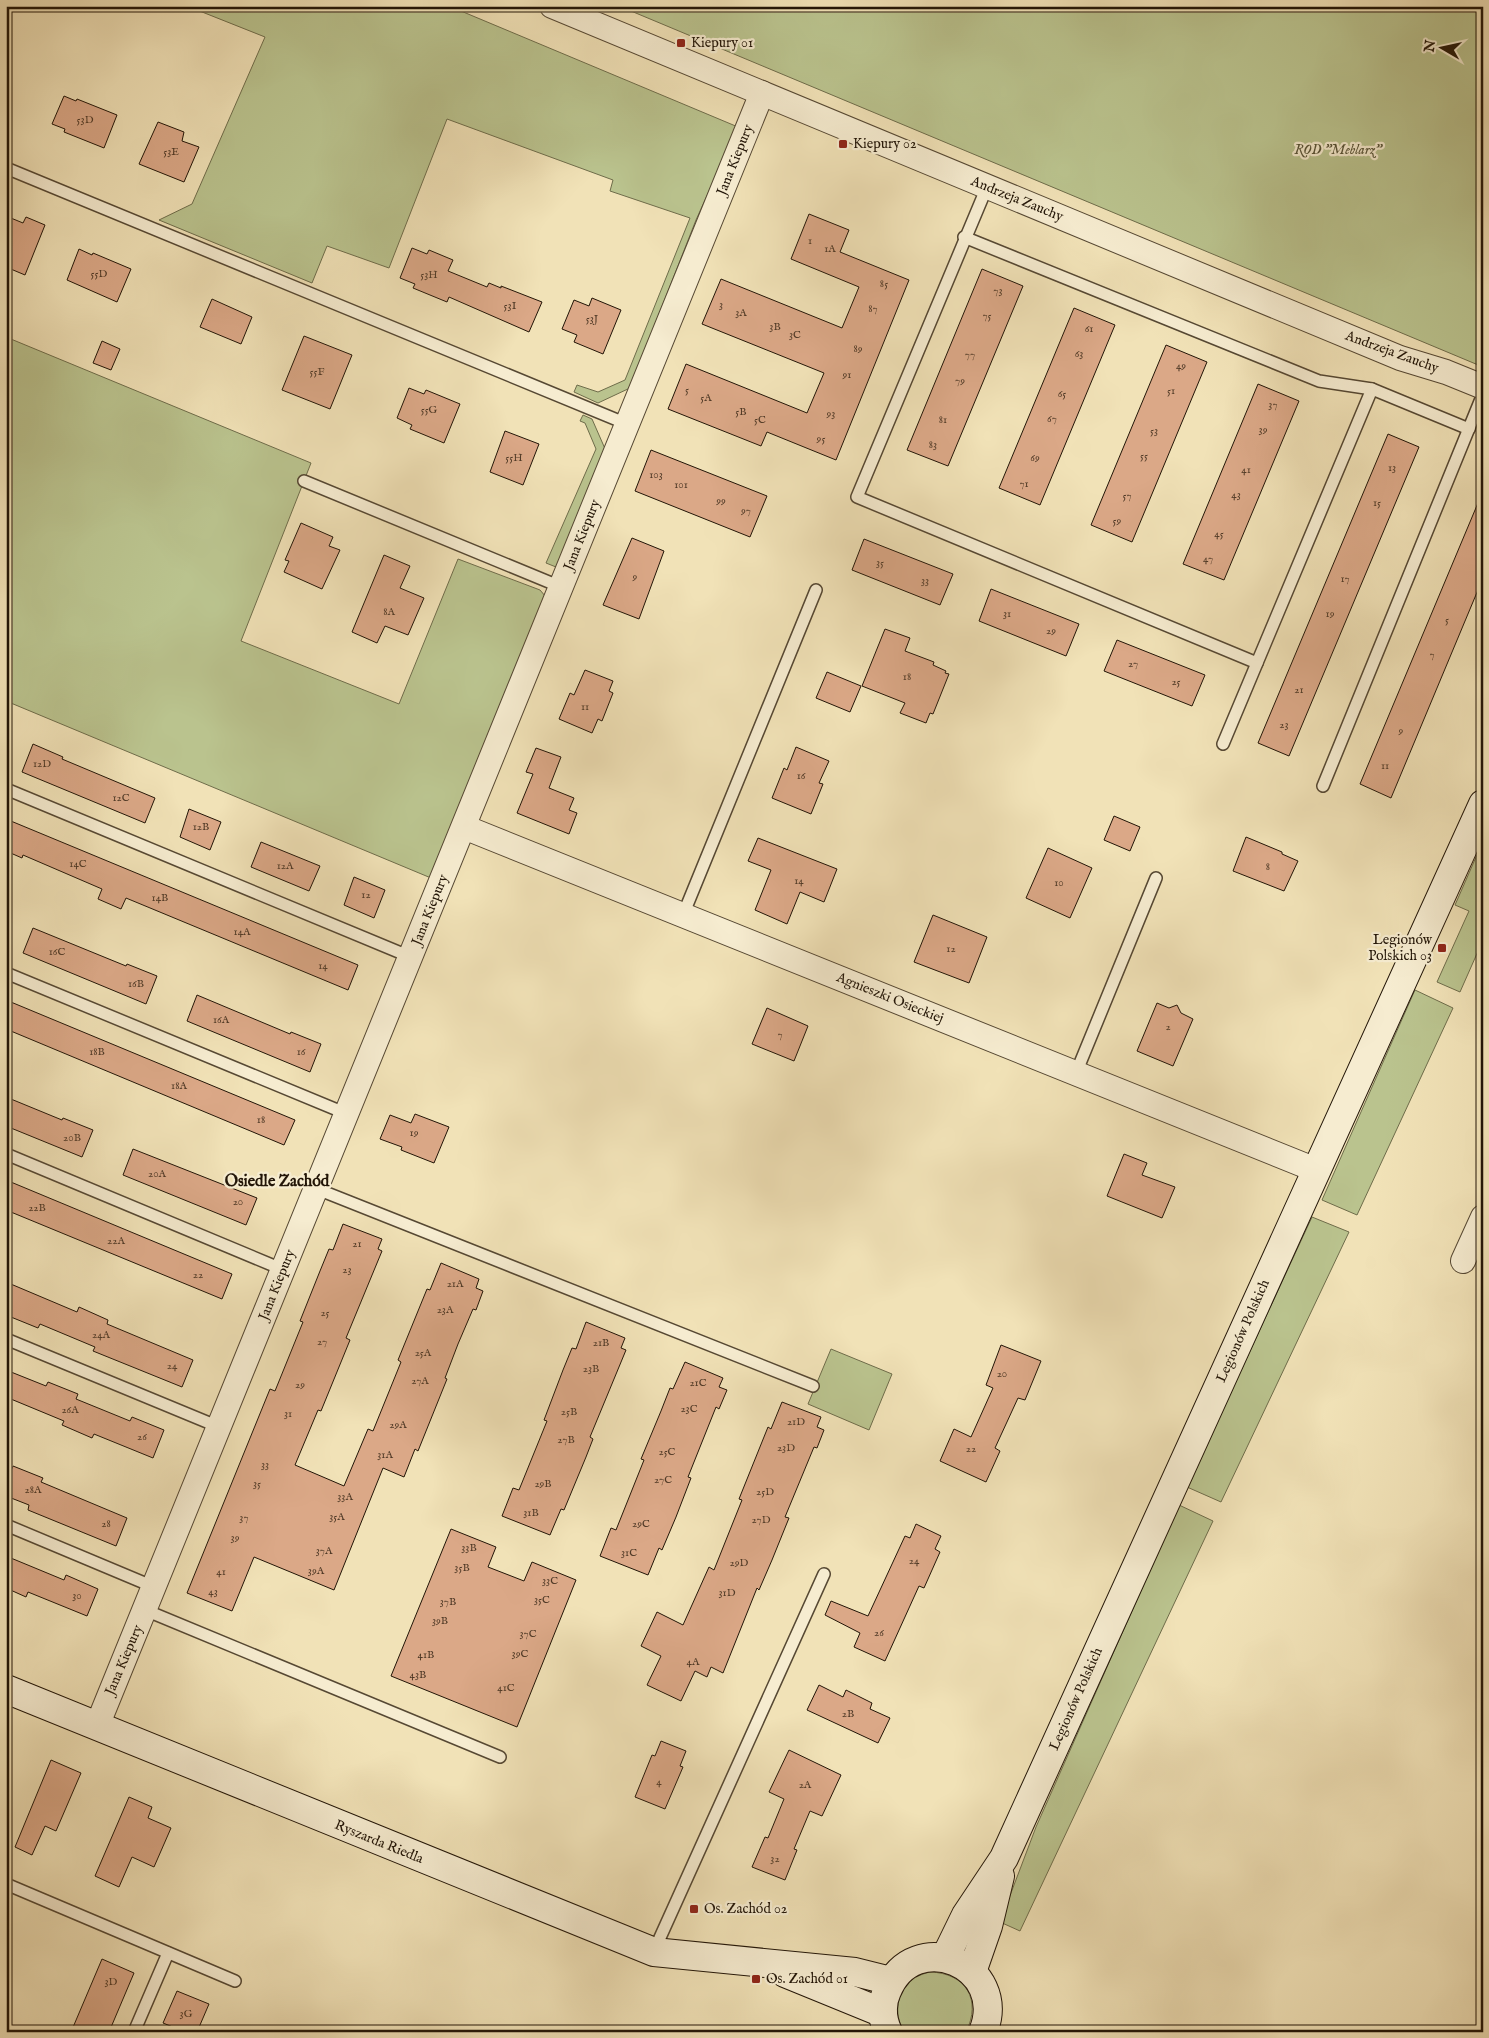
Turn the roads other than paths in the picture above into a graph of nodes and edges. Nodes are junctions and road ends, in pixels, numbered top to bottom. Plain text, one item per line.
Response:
1 (552, 6) edge
2 (762, 93) junction
3 (6, 168) edge
4 (987, 186) junction
5 (964, 237) junction
6 (1483, 387) edge
7 (1372, 389) junction
8 (1483, 394) edge
9 (628, 424) junction
10 (1468, 429) junction
11 (304, 481) dead end
12 (561, 587) junction
13 (816, 590) dead end
14 (1257, 663) junction
15 (1222, 744) dead end
16 (1323, 786) dead end
17 (6, 789) edge
18 (1479, 819) edge
19 (464, 827) junction
20 (1156, 878) dead end
21 (683, 915) junction
22 (401, 953) dead end
23 (6, 973) edge
24 (1076, 1073) junction
25 (335, 1109) dead end
26 (6, 1154) edge
27 (1316, 1170) junction
28 (317, 1189) junction
29 (1480, 1231) edge
30 (1462, 1261) dead end
31 (272, 1265) dead end
32 (6, 1339) edge
33 (813, 1386) dead end
34 (219, 1428) junction
35 (6, 1525) edge
36 (824, 1574) dead end
37 (154, 1587) junction
38 (145, 1610) junction
39 (6, 1689) edge
40 (97, 1726) junction
41 (500, 1758) dead end
42 (1004, 1858) junction
43 (6, 1884) edge
44 (654, 1952) junction
45 (168, 1953) junction
46 (946, 1958) junction
47 (760, 1963) junction
48 (972, 1972) junction
49 (235, 1981) dead end
50 (891, 1981) junction
51 (885, 2022) edge
52 (134, 2032) edge
53 (983, 2032) edge

1 - 2 street, Andrzeja Zauchy
2 - 4 street, Andrzeja Zauchy
2 - 9 street, Jana Kiepury
3 - 9 lane
4 - 5 lane
4 - 6 street, Andrzeja Zauchy
5 - 7 lane
5 - 14 lane
7 - 10 lane
7 - 14 lane
8 - 10 lane
9 - 12 street, Jana Kiepury
10 - 16 lane
11 - 12 lane
12 - 19 street, Jana Kiepury
13 - 21 lane
14 - 15 lane
17 - 22 lane
18 - 27 street, Legionów Polskich
19 - 21 street, Agnieszki Osieckiej
19 - 28 street, Jana Kiepury
20 - 24 lane
21 - 24 street, Agnieszki Osieckiej
23 - 25 lane
24 - 27 street, Agnieszki Osieckiej
26 - 31 lane
27 - 42 street, Legionów Polskich
28 - 33 lane
28 - 34 street, Jana Kiepury
29 - 30 street
32 - 34 lane
34 - 37 street, Jana Kiepury
35 - 37 lane
36 - 44 lane
37 - 38 street, Jana Kiepury
38 - 40 street, Jana Kiepury
38 - 41 lane
39 - 40 street, Ryszarda Riedla
40 - 44 street, Ryszarda Riedla
42 - 46 street, Legionów Polskich
42 - 48 street, Legionów Polskich
43 - 45 lane
44 - 47 street, Ryszarda Riedla
45 - 49 lane
45 - 52 lane
46 - 48 street
46 - 50 street
47 - 50 street, Ryszarda Riedla
47 - 51 street, Ryszarda Riedla
48 - 53 street
50 - 51 street

